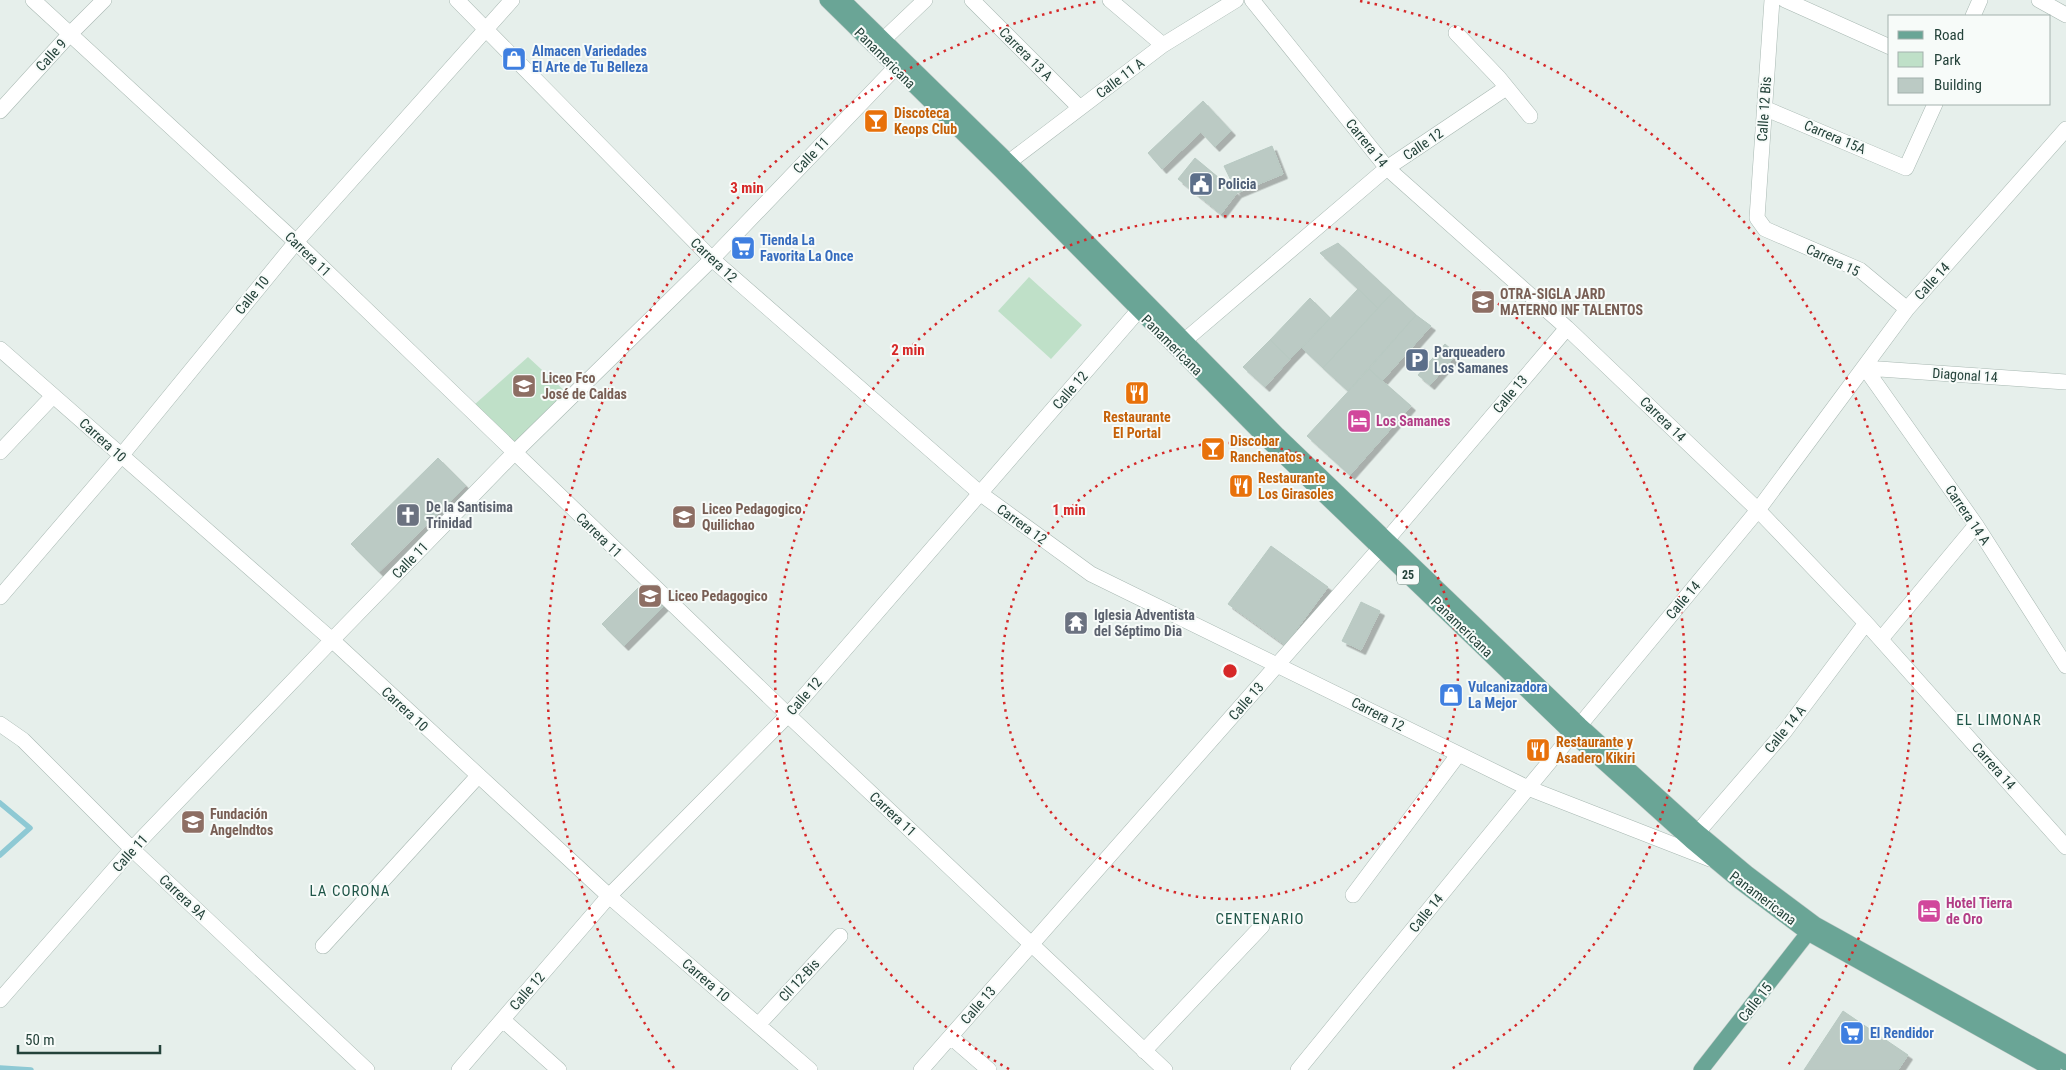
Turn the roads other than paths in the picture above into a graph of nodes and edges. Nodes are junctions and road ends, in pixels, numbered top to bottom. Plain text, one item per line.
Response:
1 (33, 0) edge
2 (104, 0) edge
3 (456, 0) edge
4 (512, 0) edge
5 (827, 0) edge
6 (843, 0) edge
7 (925, 0) edge
8 (972, 0) edge
9 (1110, 0) edge
10 (1236, 0) edge
11 (1252, 0) edge
12 (1772, 0) edge
13 (1784, 0) edge
14 (1980, 0) edge
15 (2039, 0) edge
16 (1973, 15) edge
17 (2066, 15) edge
18 (484, 30) junction
19 (1456, 33) dead end
20 (69, 35) junction
21 (882, 40) junction
22 (1163, 45) junction
23 (1888, 47) edge
24 (895, 68) junction
25 (1506, 88) junction
26 (1935, 105) edge
27 (1080, 108) junction
28 (1764, 108) junction
29 (0, 111) edge
30 (1530, 116) dead end
31 (2066, 130) edge
32 (1009, 162) junction
33 (1387, 168) junction
34 (1757, 218) joint
35 (296, 242) junction
36 (712, 259) junction
37 (1907, 310) junction
38 (1138, 311) junction
39 (1567, 328) junction
40 (1184, 341) junction
41 (0, 348) edge
42 (1865, 368) junction
43 (2066, 382) edge
44 (53, 396) junction
45 (0, 452) edge
46 (514, 453) junction
47 (121, 456) junction
48 (981, 494) junction
49 (1758, 510) junction
50 (1976, 525) junction
51 (1384, 544) junction
52 (0, 597) edge
53 (1866, 623) junction
54 (1881, 639) junction
55 (332, 640) junction
56 (1279, 664) junction
57 (2066, 666) edge
58 (788, 715) junction
59 (0, 724) edge
60 (1576, 730) junction
61 (1458, 755) junction
62 (478, 776) junction
63 (1528, 788) junction
64 (1698, 832) junction
65 (2066, 847) edge
66 (132, 849) junction
67 (1714, 860) junction
68 (1353, 895) dead end
69 (609, 896) junction
70 (1262, 926) dead end
71 (1808, 933) junction
72 (840, 936) dead end
73 (1031, 944) junction
74 (323, 946) dead end
75 (0, 1000) edge
76 (503, 1020) junction
77 (758, 1025) junction
78 (951, 1037) junction
79 (1144, 1051) junction
80 (2066, 1063) edge
81 (367, 1070) edge
82 (459, 1070) edge
83 (559, 1070) edge
84 (810, 1070) edge
85 (921, 1070) edge
86 (989, 1070) edge
87 (1165, 1070) edge
88 (1298, 1070) edge
89 (1701, 1070) edge
90 (2053, 1070) edge

1 - 20 street, Carrera 11
2 - 20 street, Calle 9
3 - 18 street, Carrera 12
4 - 18 street, Calle 10
5 - 24 main road, Panamericana / 25
6 - 21 main road, Panamericana / 25
7 - 21 street
8 - 27 street, Carrera 13 A
9 - 22 street
10 - 22 street, Calle 11 A
11 - 33 street, Carrera 14
12 - 28 street, Calle 12 Bis
13 - 23 street
14 - 16 street
15 - 17 street
18 - 35 street, Calle 10
18 - 36 street, Carrera 12
19 - 25 street
20 - 29 street, Calle 9
20 - 35 street, Carrera 11
21 - 32 main road, Panamericana / 25
22 - 27 street, Calle 11 A
24 - 36 street, Calle 11
24 - 38 main road, Panamericana / 25
25 - 30 street
25 - 33 street, Calle 12
26 - 28 street, Carrera 15A
27 - 32 street, Calle 11 A
28 - 34 street, Calle 12 Bis
31 - 37 street, Calle 14
32 - 40 main road, Panamericana / 25
33 - 39 street, Carrera 14
33 - 40 street, Calle 12
34 - 37 street, Carrera 15
35 - 46 street, Carrera 11
35 - 47 street, Calle 10
36 - 46 street, Calle 11
36 - 48 street, Carrera 12
37 - 42 street, Calle 14
38 - 48 street, Calle 12
38 - 51 main road, Panamericana / 25
39 - 49 street, Carrera 14
39 - 51 street, Calle 13
40 - 51 main road, Panamericana / 25
41 - 44 street, Carrera 10
42 - 43 street, Diagonal 14
42 - 49 street, Calle 14
42 - 50 street, Carrera 14 A
44 - 45 street
44 - 47 street, Carrera 10
46 - 55 street, Calle 11
46 - 58 street, Carrera 11
47 - 52 street, Calle 10
47 - 55 street, Carrera 10
48 - 56 street, Carrera 12
48 - 58 street, Calle 12
49 - 53 street, Carrera 14
49 - 60 street, Calle 14
50 - 54 street
50 - 57 street, Carrera 14 A
51 - 56 street, Calle 13
51 - 60 main road, Panamericana / 25
53 - 54 street, Carrera 14
53 - 64 street, Calle 14 A
54 - 65 street, Carrera 14
55 - 62 street, Carrera 10
55 - 66 street, Calle 11
56 - 61 street, Carrera 12
56 - 73 street, Calle 13
58 - 69 street, Calle 12
58 - 73 street, Carrera 11
59 - 66 street, Carrera 9A
60 - 63 street, Calle 14
60 - 64 main road, Panamericana / 25
60 - 67 main road, Panamericana / 25
61 - 63 street, Carrera 12
61 - 68 street
62 - 69 street, Carrera 10
62 - 74 street
63 - 67 street, Carrera 12
63 - 88 street, Calle 14
64 - 80 main road, Panamericana / 25
66 - 75 street, Calle 11
66 - 81 street, Carrera 9A
67 - 71 main road, Panamericana / 25
69 - 76 street, Calle 12
69 - 77 street, Carrera 10
70 - 79 street
71 - 89 main road, Calle 15
71 - 90 main road, Panamericana / 25
72 - 77 street, Cll 12-Bis
73 - 78 street, Calle 13
73 - 79 street, Carrera 11
76 - 82 street, Calle 12
76 - 83 street
77 - 84 street, Carrera 10
78 - 85 street, Calle 13
78 - 86 street
79 - 87 street, Carrera 11

